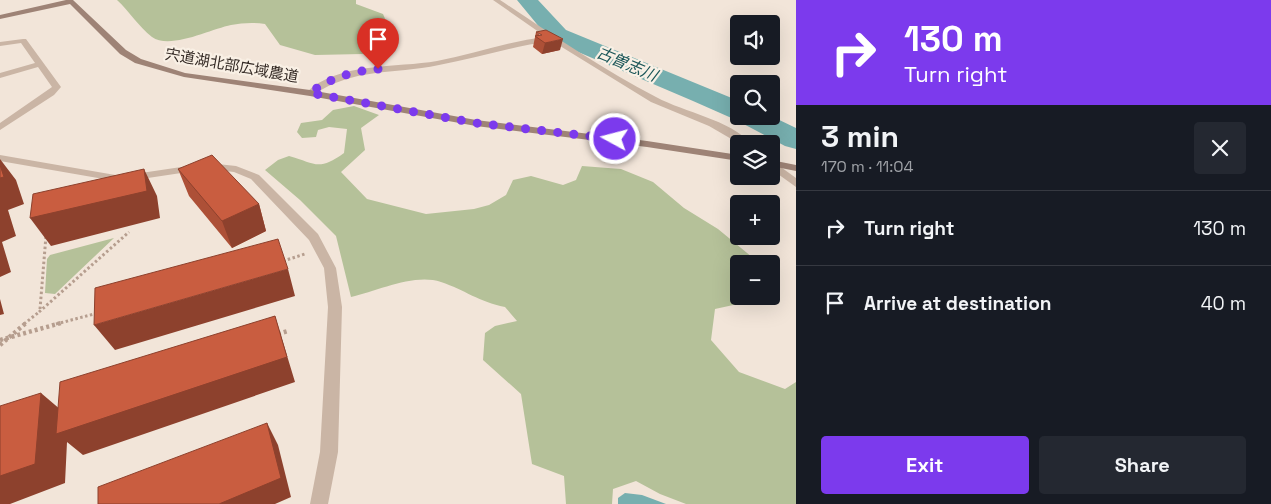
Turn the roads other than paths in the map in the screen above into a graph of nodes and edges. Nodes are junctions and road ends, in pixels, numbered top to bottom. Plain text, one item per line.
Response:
1 (496, 0) edge
2 (70, 1) edge
3 (0, 17) edge
4 (551, 39) junction
5 (0, 44) edge
6 (40, 64) junction
7 (0, 76) edge
8 (310, 93) junction
9 (0, 127) edge
10 (736, 135) edge
11 (730, 157) edge
12 (0, 158) edge
13 (780, 165) edge
14 (796, 168) edge
15 (780, 171) edge
16 (796, 184) edge
17 (319, 504) edge

1 - 4 street
2 - 3 street
2 - 8 street, 宍道湖北部広域農道
4 - 8 street
4 - 10 street
5 - 6 street
6 - 7 street
6 - 9 street
8 - 11 street, 宍道湖北部広域農道
12 - 17 street
13 - 14 street
15 - 16 street

